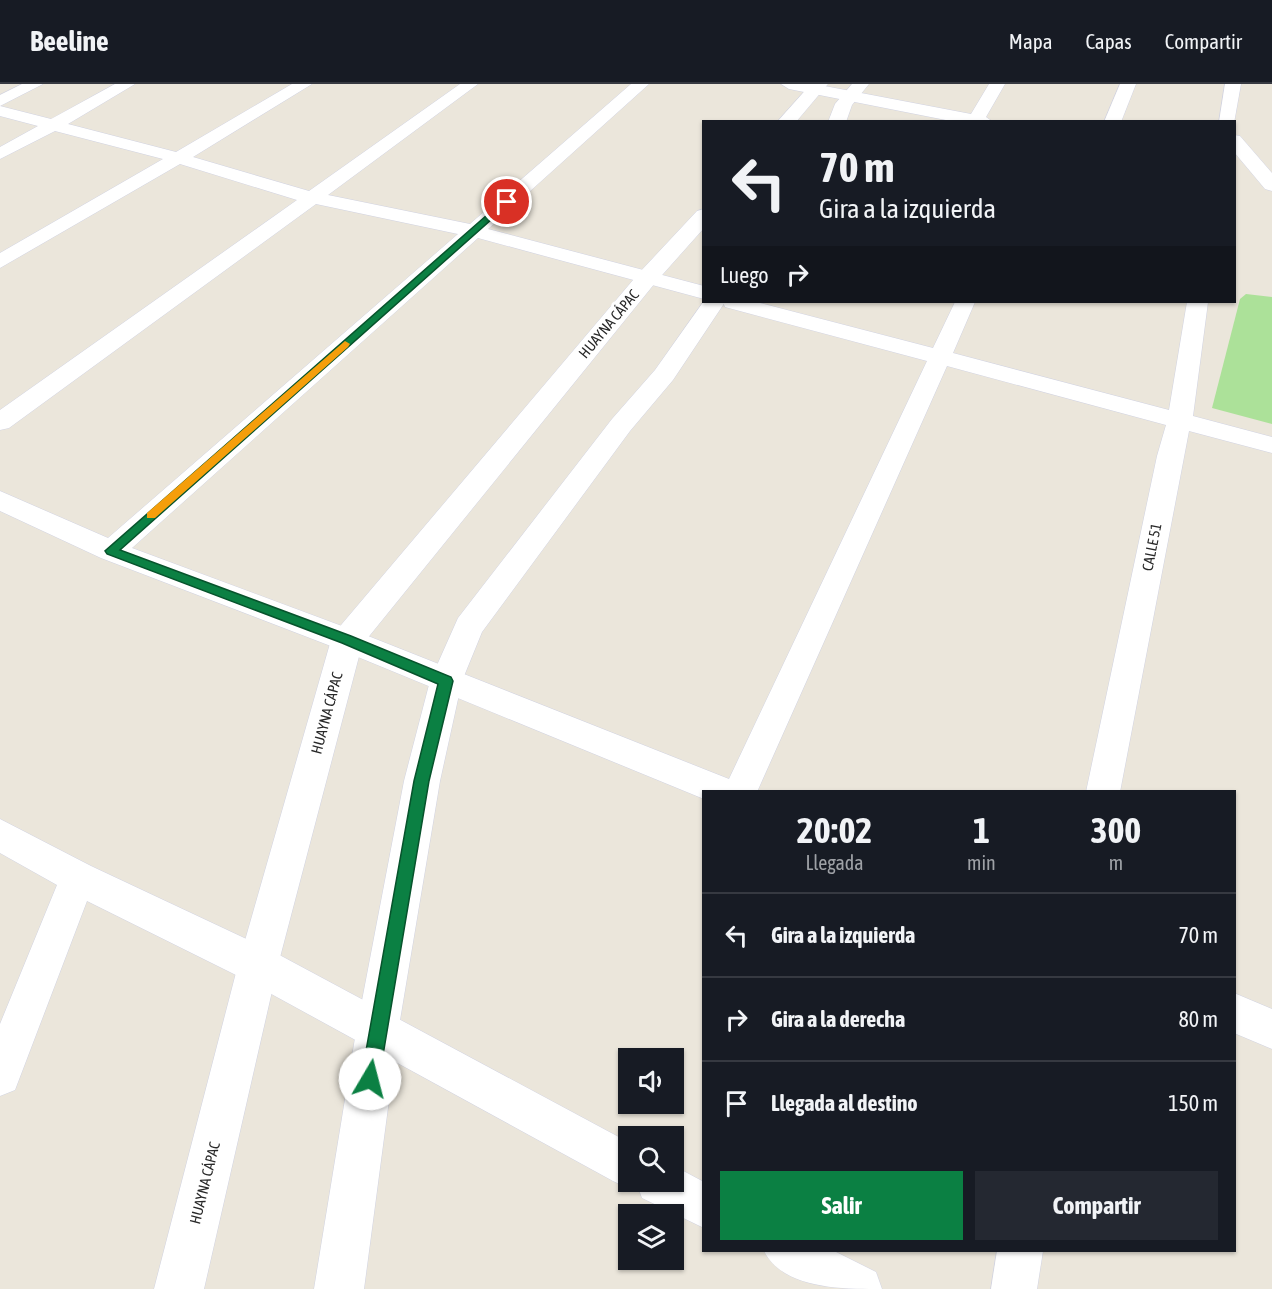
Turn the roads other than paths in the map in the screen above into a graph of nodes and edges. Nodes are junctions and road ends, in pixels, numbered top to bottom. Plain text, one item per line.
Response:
1 (35, 84) edge
2 (304, 84) edge
3 (470, 84) edge
4 (641, 84) edge
5 (789, 84) edge
6 (997, 84) edge
7 (1128, 84) edge
8 (1233, 84) edge
9 (123, 85) edge
10 (817, 87) edge
11 (856, 90) edge
12 (0, 100) edge
13 (0, 111) edge
14 (788, 120) edge
15 (838, 120) edge
16 (977, 120) edge
17 (981, 120) edge
18 (1113, 120) edge
19 (1227, 120) edge
20 (55, 124) junction
21 (1236, 142) edge
22 (0, 154) edge
23 (176, 157) junction
24 (1236, 166) edge
25 (1267, 179) edge
26 (309, 197) junction
27 (702, 217) edge
28 (473, 231) junction
29 (0, 262) edge
30 (647, 278) junction
31 (702, 292) edge
32 (713, 303) edge
33 (737, 303) edge
34 (965, 303) edge
35 (1198, 303) edge
36 (939, 359) junction
37 (1180, 420) junction
38 (0, 422) edge
39 (1272, 445) edge
40 (0, 500) edge
41 (111, 551) junction
42 (347, 640) junction
43 (446, 681) junction
44 (719, 790) edge
45 (741, 790) edge
46 (1103, 790) edge
47 (0, 836) edge
48 (78, 878) junction
49 (258, 965) junction
50 (1236, 1014) edge
51 (1272, 1029) edge
52 (377, 1032) junction
53 (0, 1075) edge
54 (618, 1161) edge
55 (677, 1192) edge
56 (702, 1205) edge
57 (790, 1252) edge
58 (1020, 1252) edge
59 (179, 1289) edge
60 (339, 1289) edge
61 (859, 1289) edge
62 (1014, 1289) edge

1 - 12 street
2 - 23 street
3 - 26 street
4 - 28 street
5 - 10 street
6 - 17 street
7 - 18 street
8 - 19 street
9 - 20 street
10 - 11 street
10 - 14 main road
11 - 15 main road
11 - 16 street
13 - 20 street
20 - 22 street
20 - 23 street
21 - 25 street
23 - 26 street
23 - 29 street
24 - 25 street
26 - 28 street
26 - 38 street
27 - 30 main road, HUAYNA CÁPAC
28 - 30 street
28 - 41 street
30 - 31 street
30 - 42 main road, HUAYNA CÁPAC
32 - 43 main road
33 - 36 street
34 - 36 street
35 - 37 street, CALLE 51
36 - 37 street
36 - 45 street
37 - 39 street
37 - 46 street, CALLE 51
40 - 41 street
41 - 42 street
42 - 43 street
42 - 49 main road, HUAYNA CÁPAC
43 - 44 street
43 - 52 main road
47 - 48 street
48 - 49 street
48 - 53 street
49 - 52 street
49 - 59 main road, HUAYNA CÁPAC
50 - 51 street
52 - 54 street
52 - 60 main road
55 - 56 street
57 - 61 street
58 - 62 street

